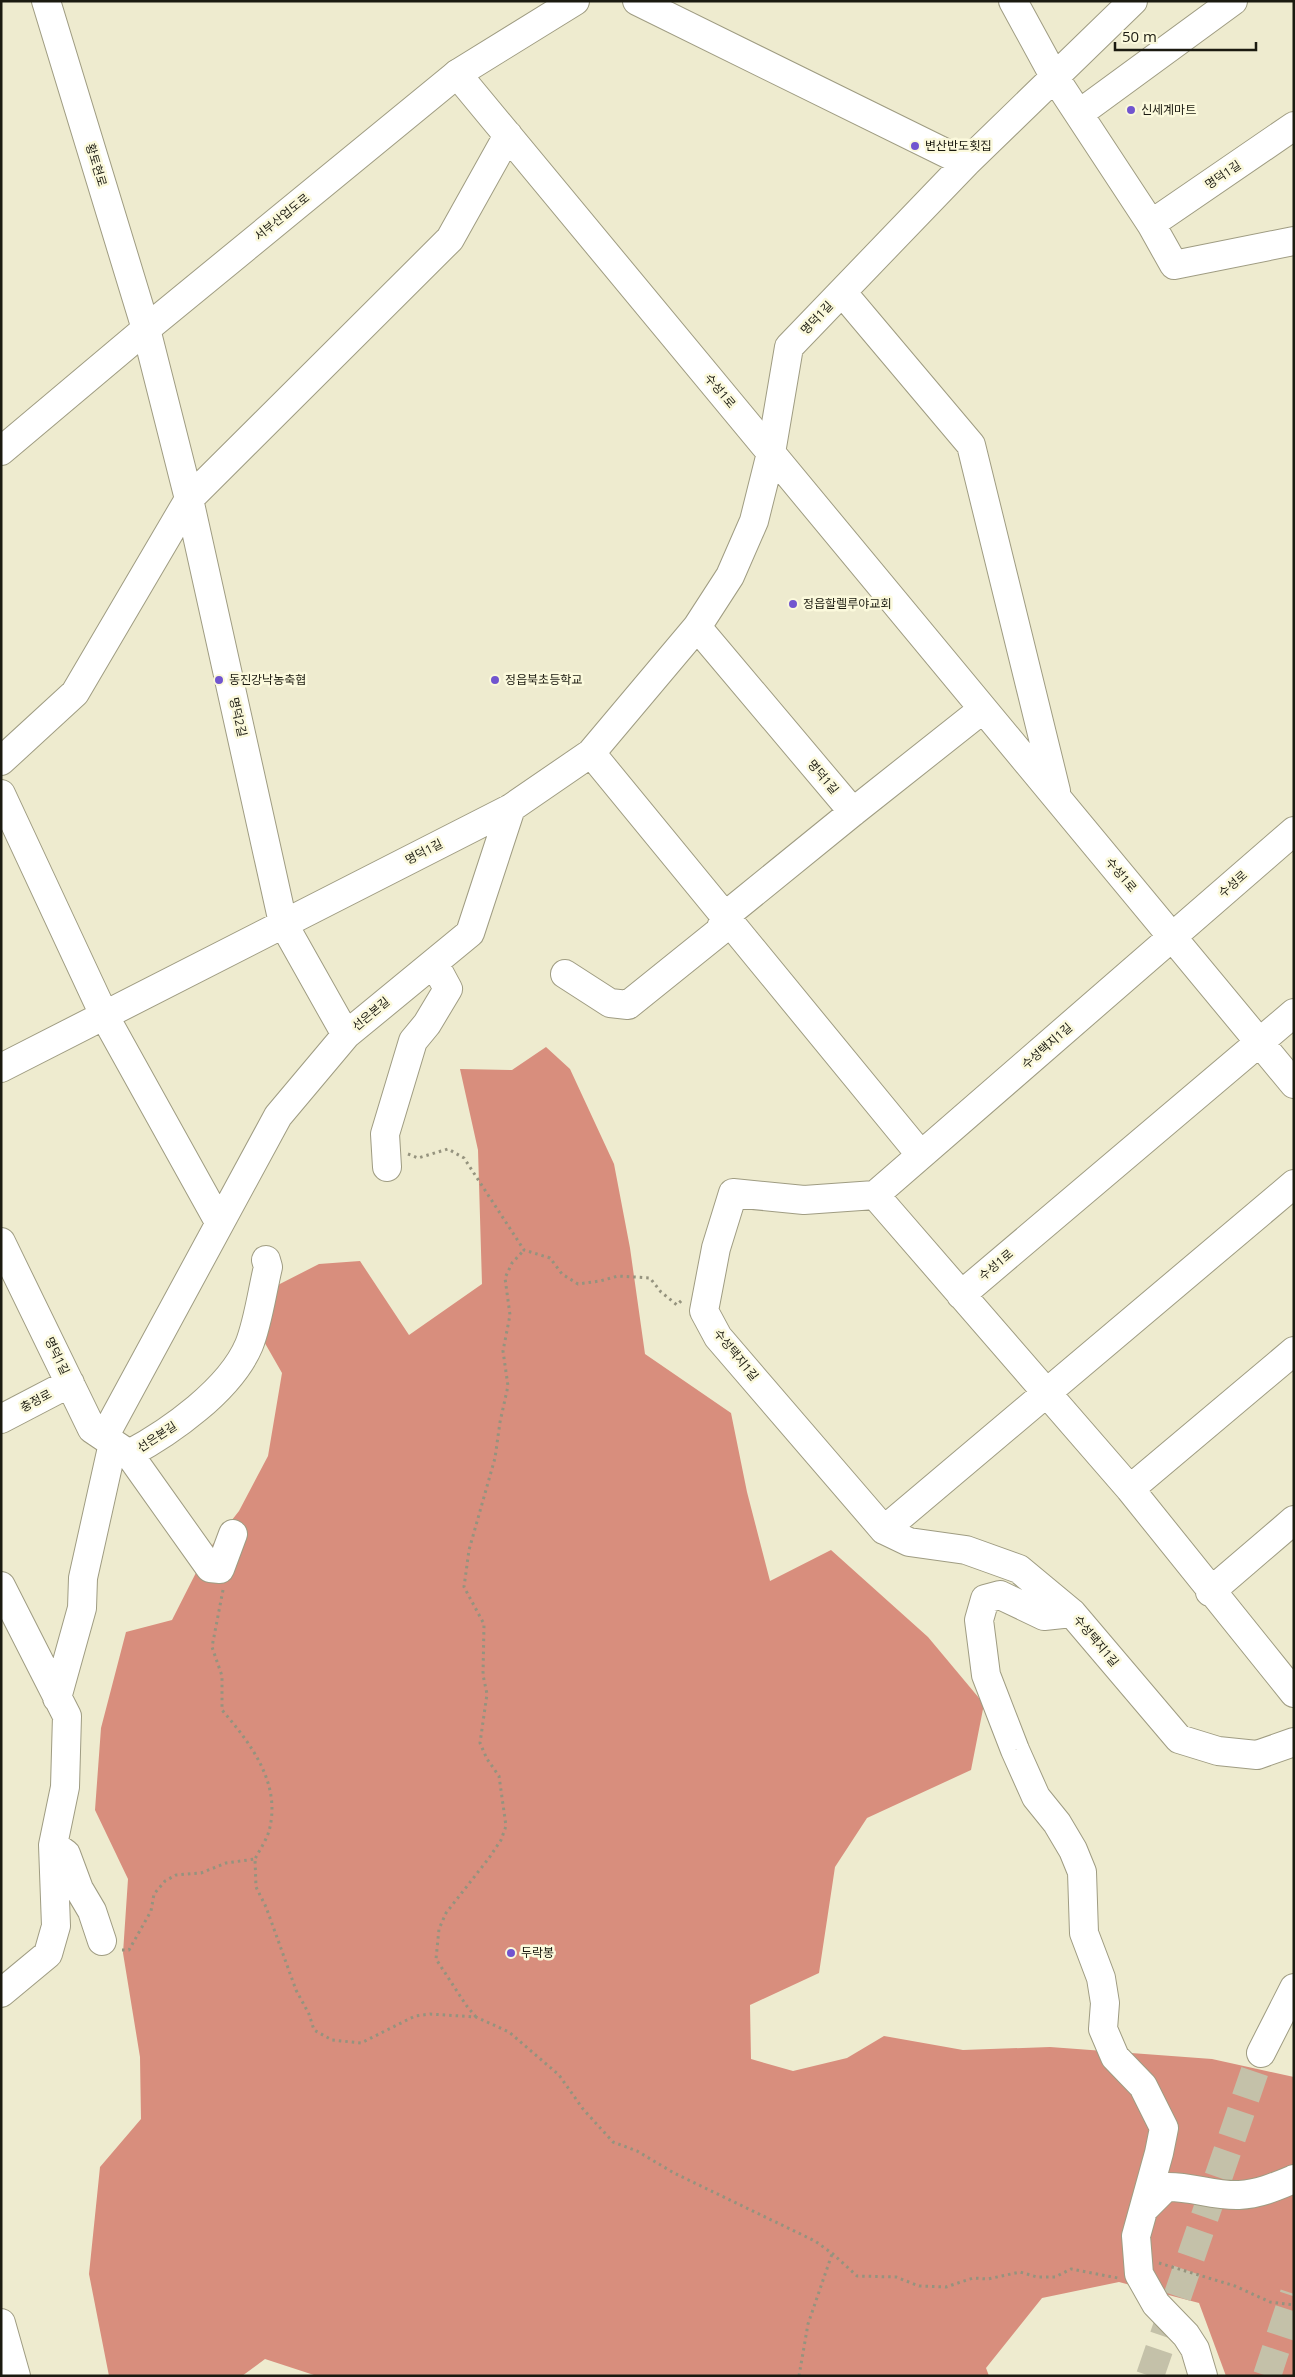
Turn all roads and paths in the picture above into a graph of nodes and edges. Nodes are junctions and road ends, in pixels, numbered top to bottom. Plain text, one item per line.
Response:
1 (46, 1) edge
2 (575, 1) edge
3 (637, 1) edge
4 (1013, 1) edge
5 (1133, 1) edge
6 (1233, 1) edge
7 (457, 74) junction
8 (1055, 78) junction
9 (1080, 113) junction
10 (1294, 126) edge
11 (508, 135) junction
12 (966, 163) junction
13 (1151, 224) junction
14 (1294, 241) edge
15 (842, 292) junction
16 (146, 329) junction
17 (1, 451) edge
18 (771, 453) junction
19 (189, 498) junction
20 (697, 627) junction
21 (983, 709) junction
22 (591, 753) junction
23 (1, 761) edge
24 (1, 794) edge
25 (1058, 798) junction
26 (511, 808) junction
27 (852, 812) junction
28 (1294, 831) edge
29 (726, 916) junction
30 (283, 923) junction
31 (1173, 937) junction
32 (434, 963) junction
33 (565, 974) dead end
34 (1294, 1013) edge
35 (104, 1015) junction
36 (346, 1035) junction
37 (1259, 1042) junction
38 (1, 1068) edge
39 (1294, 1084) edge
40 (920, 1154) junction
41 (386, 1155) joint
42 (1294, 1184) edge
43 (875, 1194) junction
44 (219, 1222) junction
45 (1, 1242) edge
46 (524, 1250) junction
47 (266, 1260) dead end
48 (689, 1293) dead end
49 (962, 1295) junction
50 (1294, 1351) edge
51 (70, 1383) junction
52 (1046, 1393) junction
53 (1, 1419) edge
54 (115, 1445) junction
55 (1130, 1489) junction
56 (1294, 1520) edge
57 (884, 1530) junction
58 (233, 1534) dead end
59 (220, 1569) junction
60 (1, 1586) edge
61 (1210, 1592) junction
62 (1072, 1613) junction
63 (1294, 1693) edge
64 (57, 1698) junction
65 (1294, 1742) edge
66 (54, 1845) junction
67 (255, 1859) junction
68 (102, 1941) joint
69 (1294, 1988) edge
70 (1, 1993) edge
71 (476, 2017) junction
72 (1261, 2053) tunnel mouth
73 (1294, 2179) edge
74 (1144, 2209) junction
75 (832, 2254) junction
76 (1139, 2263) junction
77 (1294, 2305) edge
78 (1, 2323) edge
79 (16, 2376) edge
80 (798, 2376) edge
81 (1203, 2376) edge

1 - 16 street, 황토현로
2 - 7 street, 서부산업도로
3 - 12 street
4 - 8 street
5 - 8 street, 명덕1길
6 - 9 street
7 - 11 street, 수성1로
7 - 16 street, 서부산업도로
8 - 9 street
8 - 12 street, 명덕1길
9 - 13 street
10 - 13 street, 명덕1길
11 - 18 street, 수성1로
11 - 19 street
12 - 15 street, 명덕1길
13 - 14 street
15 - 18 street, 명덕1길
15 - 25 street
16 - 17 street, 서부산업도로
16 - 19 street, 명덕2길
18 - 20 street, 명덕1길
18 - 21 street, 수성1로
19 - 23 street
19 - 30 street, 명덕2길
20 - 22 street, 명덕1길
20 - 27 street, 명덕1길
21 - 25 street, 수성1로
21 - 27 street
22 - 26 street, 명덕1길
22 - 29 street
24 - 35 street
25 - 31 street, 수성1로
26 - 30 street, 명덕1길
26 - 32 street, 선은본길
27 - 29 street
28 - 31 street, 수성로
29 - 33 street
29 - 40 street
30 - 35 street, 명덕1길
30 - 36 street, 명덕2길
31 - 37 street, 수성1로
31 - 40 street, 수성택지1길
32 - 36 street, 선은본길
32 - 41 street
34 - 37 street
35 - 38 street, 명덕1길
35 - 44 street
36 - 44 street, 선은본길
37 - 39 street, 수성1로
37 - 49 street, 수성1로
40 - 43 street, 수성택지1길
41 - 46 path
42 - 52 street
43 - 49 street
43 - 57 street, 수성택지1길
44 - 54 street, 선은본길
45 - 51 street, 명덕1길
46 - 48 path
46 - 71 path
47 - 54 street, 선은본길
49 - 52 street
50 - 55 street
51 - 53 street, 충정로
51 - 54 street, 명덕1길
52 - 55 street
52 - 57 street
54 - 59 street, 선은본길
54 - 64 street
55 - 61 street
56 - 61 street
57 - 62 street, 수성택지1길
58 - 59 street
59 - 67 path
60 - 64 street
61 - 63 street
62 - 65 street, 수성택지1길
62 - 74 street
64 - 66 street
66 - 68 street
66 - 70 street
67 - 68 path
67 - 71 path
69 - 72 street
71 - 75 path
73 - 74 street
74 - 76 street
75 - 76 path
75 - 80 path
76 - 77 path
76 - 81 street
78 - 79 street

